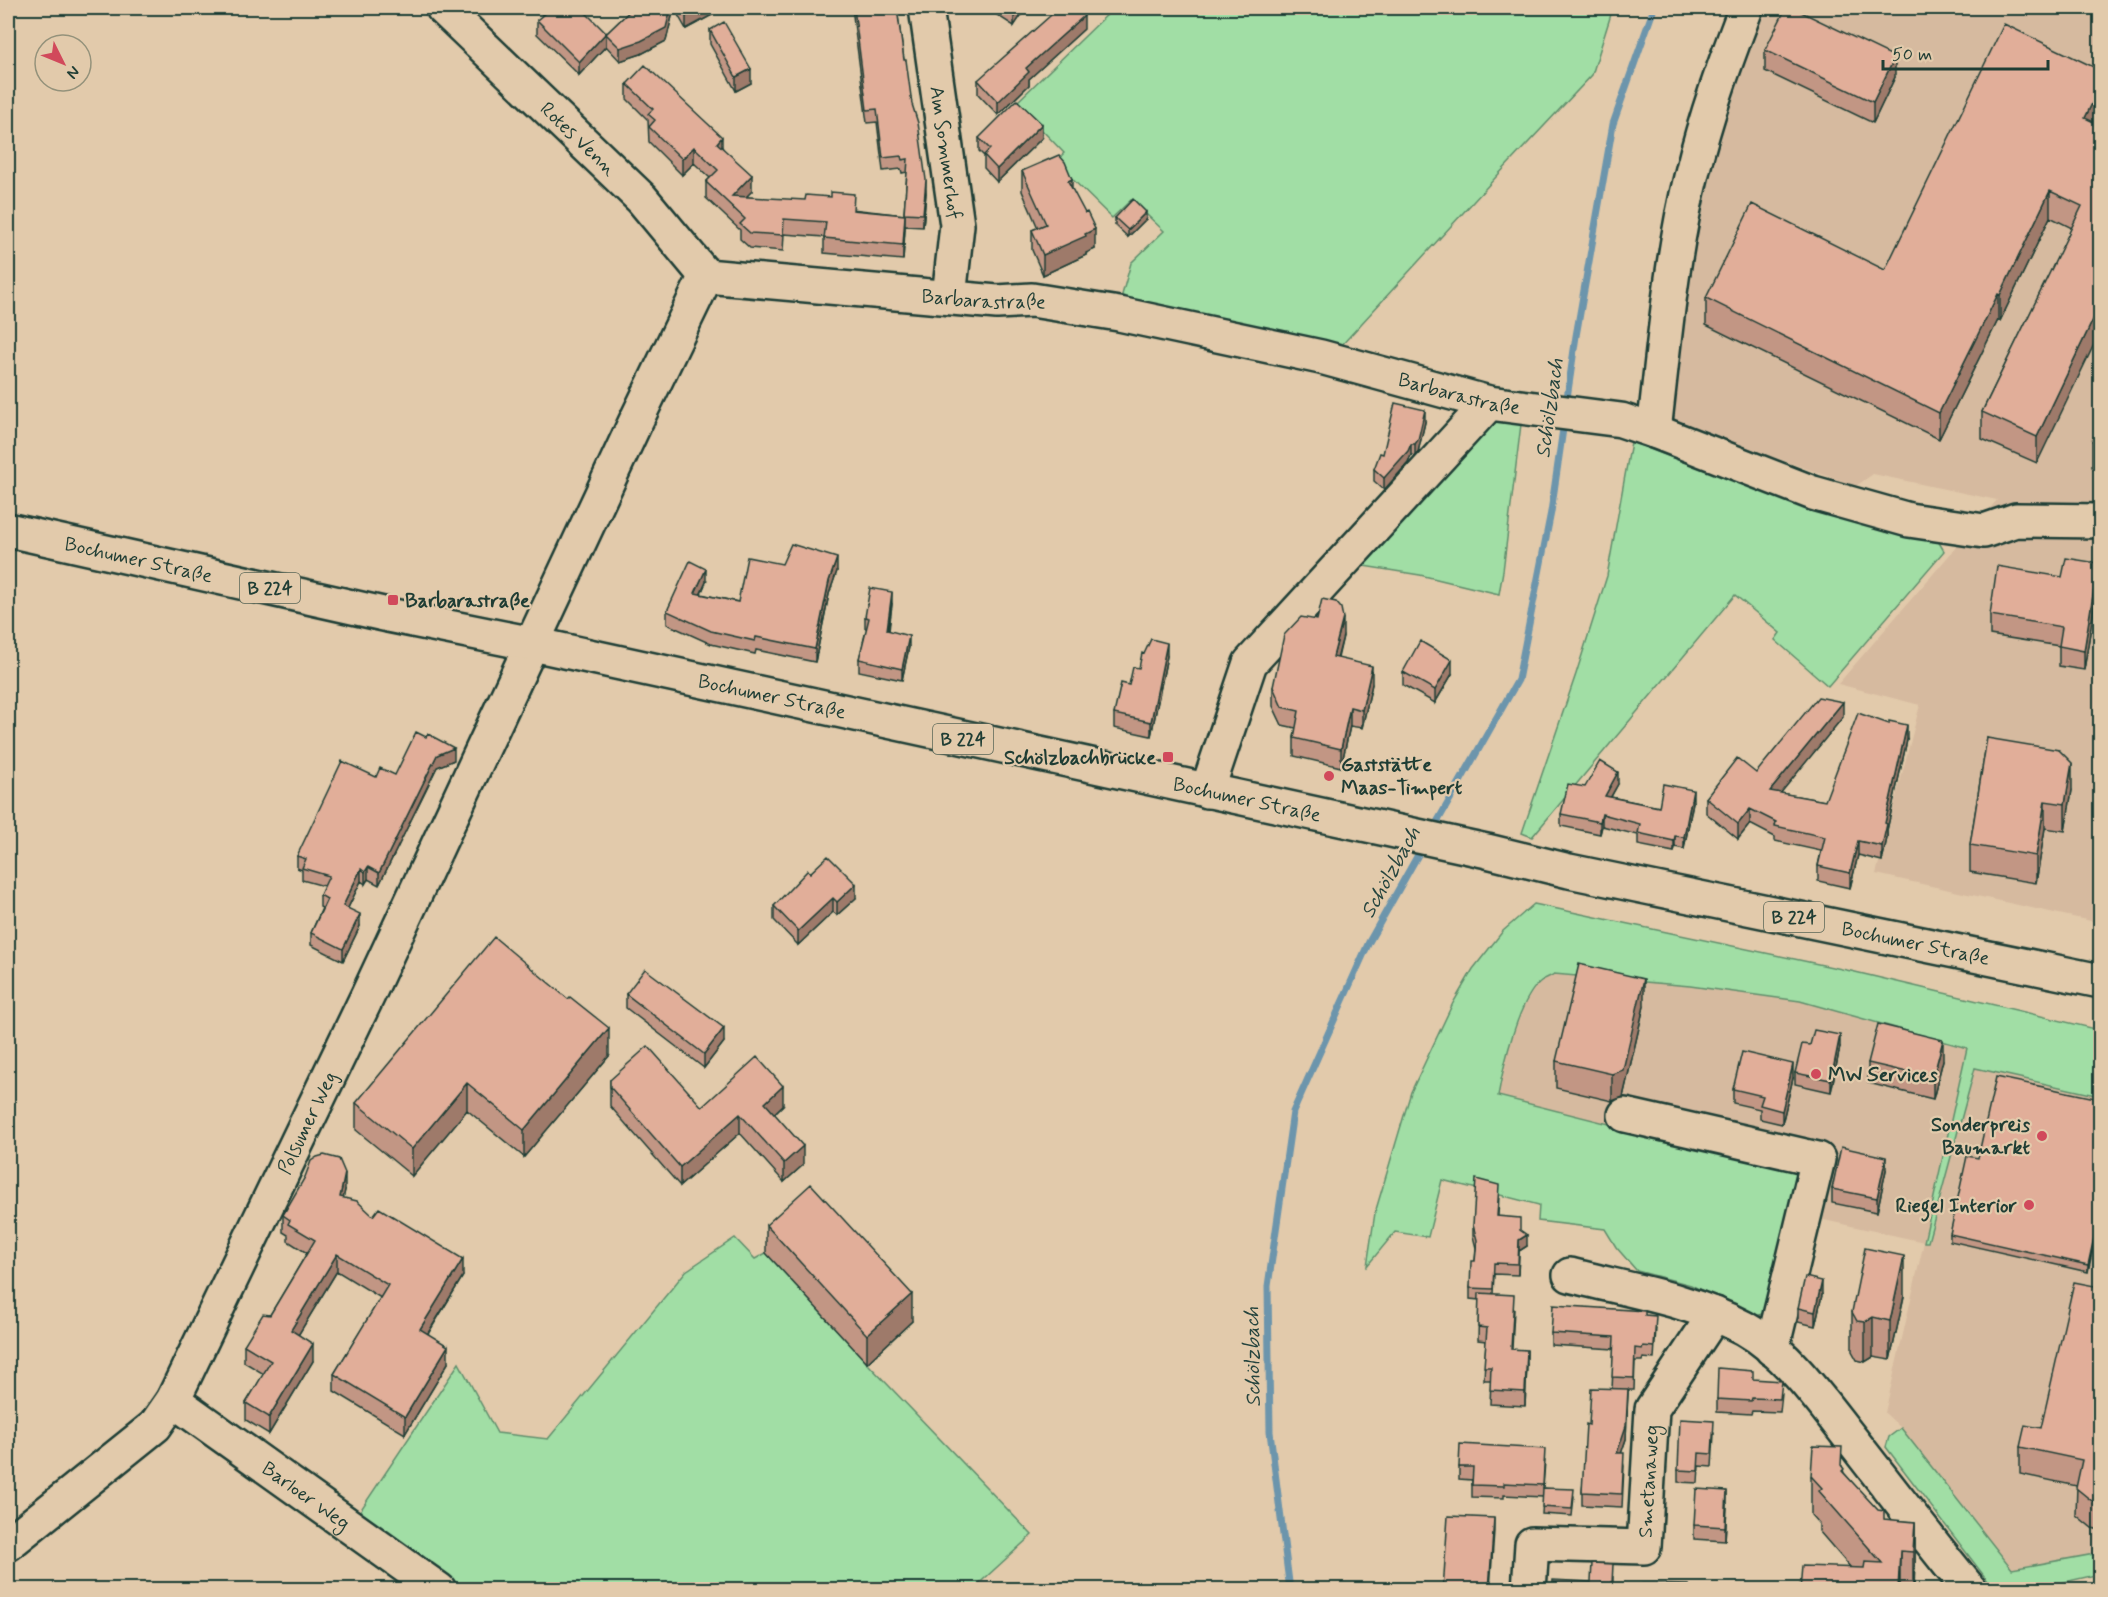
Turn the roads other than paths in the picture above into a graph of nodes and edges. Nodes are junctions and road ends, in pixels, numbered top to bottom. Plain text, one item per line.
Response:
1 (443, 8) edge
2 (926, 8) edge
3 (1746, 8) edge
4 (706, 276) junction
5 (949, 297) junction
6 (1489, 403) junction
7 (1654, 431) junction
8 (2100, 521) edge
9 (8, 530) edge
10 (533, 644) junction
11 (1207, 791) junction
12 (2100, 981) edge
13 (1625, 1114) dead end
14 (1570, 1275) dead end
15 (1715, 1314) junction
16 (1772, 1349) junction
17 (173, 1400) junction
18 (8, 1544) edge
19 (440, 1590) edge
20 (1529, 1590) edge
21 (1970, 1590) edge

1 - 4 street, Rotes Venn
2 - 5 street, Am Sommerhof
3 - 7 street
4 - 5 street, Barbarastraße
4 - 10 street
5 - 6 street, Barbarastraße
6 - 7 street, Barbarastraße
6 - 11 street
7 - 8 street, Barbarastraße
9 - 10 street, Bochumer Straße / B 224
10 - 11 street, Bochumer Straße / B 224
10 - 17 street, Polsumer Weg
11 - 12 street, Bochumer Straße / B 224
13 - 16 street
14 - 15 street
15 - 16 street
15 - 20 street, Smetanaweg
16 - 21 street
17 - 18 street, Polsumer Weg
17 - 19 street, Barloer Weg

